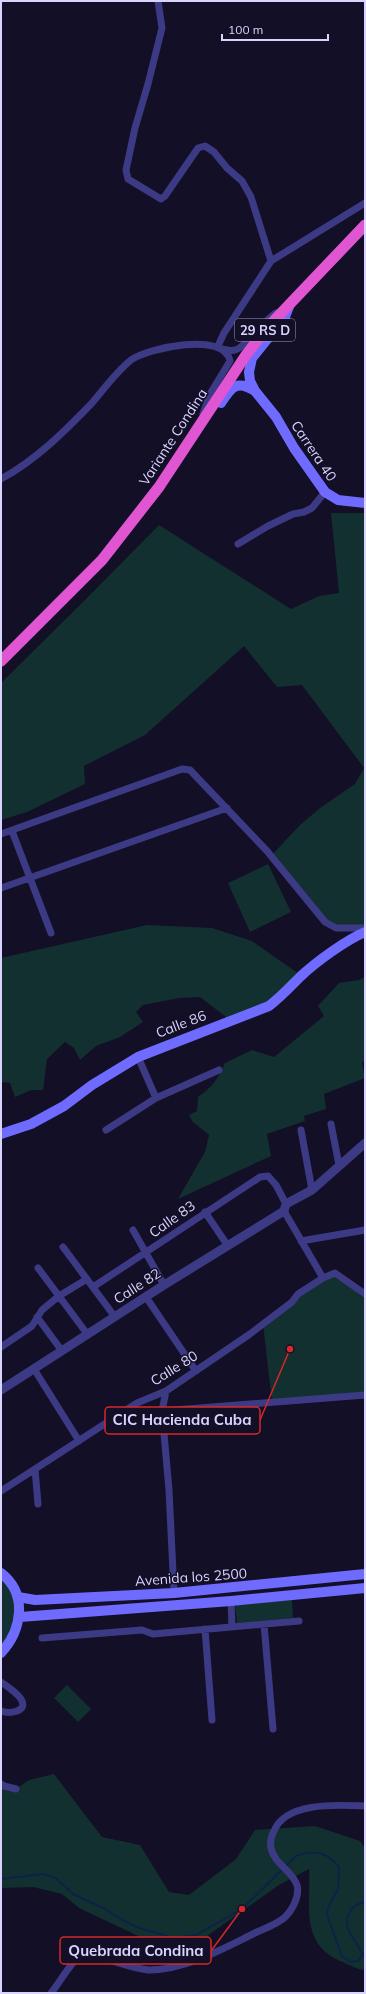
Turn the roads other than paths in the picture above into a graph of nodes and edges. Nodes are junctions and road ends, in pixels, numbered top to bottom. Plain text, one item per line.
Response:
1 (158, 1) edge
2 (365, 203) edge
3 (365, 225) edge
4 (271, 261) junction
5 (290, 304) junction
6 (220, 347) junction
7 (255, 390) junction
8 (200, 423) junction
9 (184, 450) junction
10 (1, 478) edge
11 (325, 492) junction
12 (365, 504) edge
13 (238, 544) dead end
14 (1, 661) edge
15 (227, 808) junction
16 (12, 830) junction
17 (1, 834) edge
18 (29, 879) junction
19 (1, 888) edge
20 (365, 928) edge
21 (365, 932) edge
22 (51, 934) dead end
23 (138, 1056) junction
24 (219, 1070) dead end
25 (156, 1098) junction
26 (331, 1124) dead end
27 (106, 1130) dead end
28 (301, 1130) dead end
29 (1, 1134) edge
30 (365, 1143) edge
31 (339, 1165) junction
32 (312, 1190) junction
33 (285, 1208) junction
34 (205, 1212) junction
35 (133, 1230) dead end
36 (365, 1230) edge
37 (301, 1241) junction
38 (228, 1246) junction
39 (63, 1247) dead end
40 (146, 1253) junction
41 (38, 1268) dead end
42 (323, 1278) junction
43 (87, 1279) junction
44 (164, 1285) junction
45 (93, 1287) junction
46 (365, 1294) edge
47 (59, 1296) junction
48 (146, 1297) junction
49 (37, 1317) junction
50 (115, 1317) junction
51 (88, 1334) junction
52 (1, 1347) edge
53 (62, 1351) junction
54 (34, 1369) junction
55 (196, 1371) junction
56 (2, 1387) edge
57 (166, 1392) junction
58 (365, 1395) edge
59 (162, 1411) junction
60 (79, 1441) junction
61 (35, 1469) junction
62 (1, 1491) edge
63 (38, 1504) dead end
64 (1, 1573) edge
65 (365, 1574) edge
66 (365, 1588) edge
67 (174, 1593) junction
68 (18, 1597) junction
69 (231, 1601) junction
70 (20, 1617) junction
71 (299, 1621) dead end
72 (264, 1624) junction
73 (232, 1627) junction
74 (205, 1629) junction
75 (42, 1638) dead end
76 (1, 1653) edge
77 (1, 1682) edge
78 (1, 1711) edge
79 (212, 1720) dead end
80 (272, 1729) dead end
81 (1, 1784) edge
82 (16, 1789) dead end
83 (365, 1806) edge
84 (51, 1993) edge

1 - 4 street
2 - 4 street
3 - 5 highway, Variante Condina / 29 RS D
4 - 6 street
5 - 6 street
5 - 7 main road
5 - 8 highway, Variante Condina / 29 RS D
6 - 8 street
6 - 10 street
7 - 9 main road
7 - 11 main road, Carrera 40
8 - 9 highway, Variante Condina / 29 RS D
9 - 14 highway, Variante Condina / 29 RS D
11 - 12 main road, Carrera 40
11 - 13 street
15 - 16 street
15 - 18 street
15 - 20 street
16 - 17 street
16 - 18 street
18 - 19 street
18 - 22 street
21 - 23 main road, Calle 86
23 - 25 street
23 - 29 main road, Calle 86
24 - 25 street
25 - 27 street
26 - 31 street
28 - 32 street
30 - 31 street, Calle 82
31 - 32 street, Calle 82
32 - 33 street, Calle 82
33 - 34 street, Calle 83
33 - 37 street
33 - 38 street, Calle 82
34 - 38 street
34 - 40 street, Calle 83
35 - 40 street
36 - 37 street
37 - 42 street
38 - 44 street, Calle 82
39 - 43 street
40 - 44 street
40 - 45 street, Calle 83
41 - 47 street
42 - 46 street, Calle 80
42 - 55 street, Calle 80
43 - 45 street
43 - 47 street
44 - 48 street, Calle 82
45 - 50 street
47 - 49 street
47 - 51 street
48 - 50 street, Calle 82
48 - 55 street
49 - 52 street
49 - 53 street
50 - 51 street, Calle 82
51 - 53 street, Calle 82
53 - 54 street, Calle 82
54 - 56 street, Calle 82
54 - 60 street
55 - 57 street, Calle 80
57 - 59 street
57 - 60 street, Calle 80
58 - 59 street
59 - 67 street
60 - 61 street, Calle 80
61 - 62 street, Calle 80
61 - 63 street
64 - 68 main road
65 - 67 main road, Avenida los 2500
66 - 69 main road, Avenida los 2500
67 - 68 main road, Avenida los 2500
68 - 70 main road
69 - 70 main road, Avenida los 2500
69 - 73 street
70 - 76 main road
71 - 72 street
72 - 73 street
72 - 80 street
73 - 74 street
74 - 75 street
74 - 79 street
77 - 78 street
81 - 82 street
83 - 84 street

